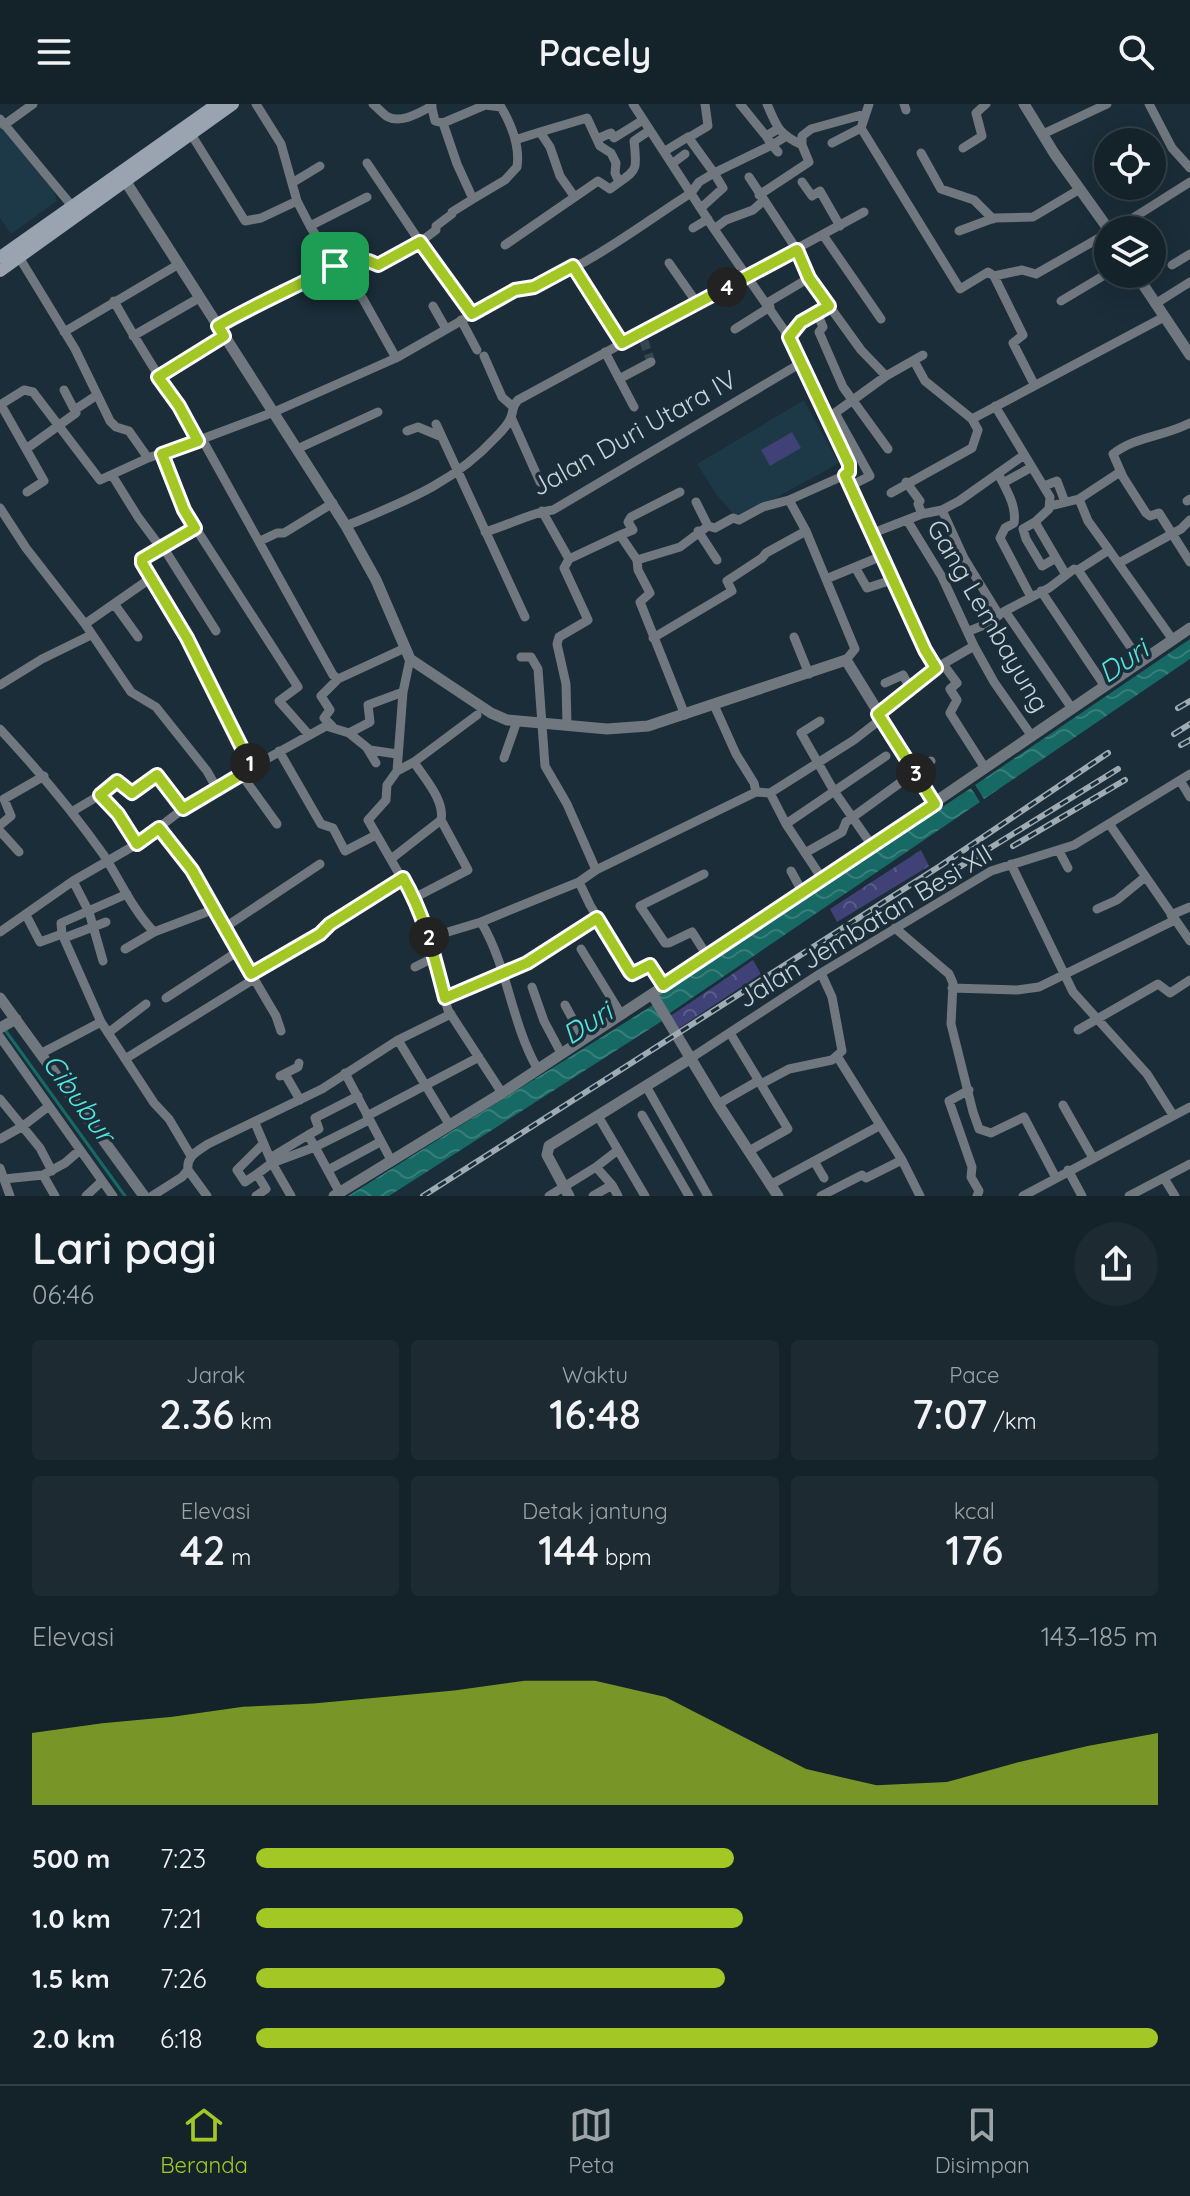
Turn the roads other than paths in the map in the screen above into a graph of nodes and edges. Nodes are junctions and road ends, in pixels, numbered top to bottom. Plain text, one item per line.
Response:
1 (33, 104) edge
2 (217, 104) edge
3 (233, 104) edge
4 (256, 104) edge
5 (373, 104) edge
6 (633, 104) edge
7 (705, 104) edge
8 (740, 104) edge
9 (986, 104) edge
10 (1024, 104) edge
11 (1107, 104) edge
12 (1149, 104) edge
13 (432, 105) edge
14 (769, 105) edge
15 (867, 109) edge
16 (643, 120) junction
17 (2, 122) edge
18 (443, 123) junction
19 (195, 128) junction
20 (861, 128) junction
21 (650, 130) junction
22 (540, 132) junction
23 (781, 133) junction
24 (1043, 134) junction
25 (688, 138) junction
26 (597, 139) junction
27 (515, 140) junction
28 (832, 143) dead end
29 (772, 144) junction
30 (802, 145) junction
31 (963, 148) dead end
32 (665, 151) junction
33 (921, 153) dead end
34 (685, 154) dead end
35 (637, 159) junction
36 (367, 163) dead end
37 (616, 163) junction
38 (673, 163) junction
39 (320, 166) dead end
40 (1190, 168) edge
41 (714, 173) junction
42 (749, 177) dead end
43 (124, 178) junction
44 (619, 182) junction
45 (802, 182) dead end
46 (1190, 182) edge
47 (292, 183) junction
48 (1080, 189) junction
49 (691, 193) junction
50 (574, 196) junction
51 (367, 197) dead end
52 (761, 198) junction
53 (473, 199) junction
54 (297, 201) junction
55 (701, 208) junction
56 (75, 210) junction
57 (864, 212) dead end
58 (1099, 216) edge
59 (1134, 216) edge
60 (708, 219) junction
61 (993, 219) junction
62 (310, 226) junction
63 (840, 226) junction
64 (693, 228) dead end
65 (714, 229) junction
66 (959, 231) dead end
67 (823, 235) junction
68 (1094, 240) edge
69 (420, 242) junction
70 (27, 244) junction
71 (505, 245) dead end
72 (797, 250) junction
73 (1190, 254) edge
74 (0, 257) edge
75 (19, 257) junction
76 (669, 263) dead end
77 (179, 264) junction
78 (1172, 265) dead end
79 (335, 266) junction
80 (573, 266) junction
81 (0, 271) edge
82 (345, 275) junction
83 (994, 276) junction
84 (747, 277) junction
85 (809, 278) junction
86 (1094, 281) edge
87 (1190, 282) edge
88 (1145, 288) edge
89 (199, 298) junction
90 (114, 301) junction
91 (1061, 301) dead end
92 (697, 303) junction
93 (1155, 304) junction
94 (768, 305) junction
95 (433, 306) dead end
96 (829, 306) junction
97 (817, 313) junction
98 (472, 314) junction
99 (1164, 317) junction
100 (881, 319) dead end
101 (461, 320) junction
102 (446, 329) junction
103 (735, 329) dead end
104 (221, 331) junction
105 (64, 332) junction
106 (133, 336) junction
107 (789, 337) junction
108 (622, 343) junction
109 (1189, 349) edge
110 (605, 352) junction
111 (396, 358) junction
112 (651, 362) dead end
113 (801, 363) junction
114 (886, 376) junction
115 (158, 377) junction
116 (619, 379) junction
117 (1034, 384) junction
118 (64, 390) dead end
119 (97, 395) junction
120 (852, 400) junction
121 (0, 405) edge
122 (995, 406) junction
123 (634, 407) dead end
124 (76, 409) junction
125 (274, 412) junction
126 (378, 412) dead end
127 (512, 412) junction
128 (832, 416) junction
129 (972, 419) junction
130 (1190, 423) edge
131 (436, 424) dead end
132 (60, 426) junction
133 (407, 431) dead end
134 (442, 437) junction
135 (200, 440) junction
136 (26, 449) junction
137 (297, 449) junction
138 (888, 449) dead end
139 (162, 454) junction
140 (1024, 455) junction
141 (148, 458) junction
142 (1030, 468) junction
143 (458, 470) junction
144 (1120, 472) junction
145 (112, 475) junction
146 (845, 475) junction
147 (1000, 478) junction
148 (540, 482) dead end
149 (906, 482) junction
150 (850, 486) junction
151 (1044, 486) junction
152 (27, 492) dead end
153 (680, 492) dead end
154 (891, 493) dead end
155 (1079, 499) junction
156 (789, 500) junction
157 (696, 502) dead end
158 (1065, 502) junction
159 (333, 503) junction
160 (1050, 506) junction
161 (0, 508) edge
162 (942, 510) junction
163 (542, 511) junction
164 (922, 514) junction
165 (907, 520) junction
166 (1190, 520) edge
167 (1035, 522) junction
168 (346, 526) junction
169 (195, 528) junction
170 (703, 529) junction
171 (806, 531) junction
172 (485, 532) junction
173 (873, 533) junction
174 (1170, 534) junction
175 (620, 535) junction
176 (260, 541) junction
177 (162, 547) junction
178 (1109, 550) junction
179 (882, 556) junction
180 (1056, 558) junction
181 (569, 559) junction
182 (637, 560) junction
183 (717, 560) dead end
184 (1190, 562) edge
185 (1119, 563) junction
186 (855, 567) junction
187 (1078, 570) junction
188 (1066, 575) junction
189 (151, 578) junction
190 (826, 579) junction
191 (892, 580) junction
192 (1041, 591) junction
193 (1031, 597) junction
194 (115, 605) junction
195 (1002, 613) junction
196 (525, 617) dead end
197 (85, 624) junction
198 (1190, 628) edge
199 (216, 631) dead end
200 (969, 631) junction
201 (91, 635) junction
202 (138, 637) dead end
203 (794, 637) dead end
204 (653, 638) junction
205 (1173, 640) junction
206 (974, 646) junction
207 (868, 653) dead end
208 (407, 654) junction
209 (850, 656) junction
210 (521, 657) dead end
211 (1140, 661) junction
212 (940, 666) junction
213 (809, 674) junction
214 (338, 679) junction
215 (885, 683) dead end
216 (0, 685) edge
217 (1104, 685) junction
218 (910, 688) junction
219 (403, 692) junction
220 (714, 705) junction
221 (1071, 707) junction
222 (477, 715) dead end
223 (685, 715) junction
224 (879, 716) junction
225 (517, 721) junction
226 (820, 721) dead end
227 (541, 722) junction
228 (567, 725) junction
229 (333, 727) junction
230 (0, 729) edge
231 (349, 733) junction
232 (309, 735) junction
233 (1031, 735) junction
234 (367, 748) junction
235 (279, 751) junction
236 (397, 754) junction
237 (886, 756) dead end
238 (504, 758) dead end
239 (931, 761) dead end
240 (414, 762) junction
241 (376, 763) dead end
242 (817, 763) junction
243 (252, 768) junction
244 (985, 768) junction
245 (397, 771) junction
246 (915, 771) junction
247 (241, 774) junction
248 (1190, 774) edge
249 (44, 776) junction
250 (1181, 782) junction
251 (216, 787) junction
252 (834, 791) junction
253 (756, 792) junction
254 (770, 793) junction
255 (100, 795) junction
256 (1190, 797) edge
257 (935, 804) junction
258 (183, 809) junction
259 (73, 811) junction
260 (852, 817) junction
261 (441, 820) junction
262 (277, 824) dead end
263 (786, 824) junction
264 (1110, 825) junction
265 (0, 828) edge
266 (159, 828) junction
267 (376, 835) junction
268 (137, 844) junction
269 (873, 847) junction
270 (1059, 851) junction
271 (19, 852) dead end
272 (805, 853) junction
273 (391, 859) junction
274 (108, 862) junction
275 (320, 864) dead end
276 (1011, 864) junction
277 (1068, 868) dead end
278 (596, 870) junction
279 (791, 871) dead end
280 (704, 874) dead end
281 (1145, 877) junction
282 (403, 878) junction
283 (823, 880) junction
284 (73, 881) junction
285 (579, 882) junction
286 (803, 893) junction
287 (127, 894) junction
288 (414, 898) junction
289 (1190, 907) edge
290 (1097, 909) dead end
291 (212, 910) junction
292 (89, 912) junction
293 (26, 915) junction
294 (1173, 917) junction
295 (597, 918) junction
296 (106, 922) dead end
297 (481, 922) junction
298 (93, 928) junction
299 (224, 928) junction
300 (895, 928) junction
301 (0, 932) edge
302 (154, 932) junction
303 (438, 935) dead end
304 (63, 936) junction
305 (1190, 941) edge
306 (125, 949) dead end
307 (581, 949) dead end
308 (237, 952) junction
309 (435, 957) junction
310 (708, 957) junction
311 (103, 961) dead end
312 (415, 967) dead end
313 (502, 972) junction
314 (821, 973) junction
315 (1064, 975) junction
316 (253, 976) junction
317 (1190, 980) edge
318 (663, 985) junction
319 (532, 987) dead end
320 (952, 988) junction
321 (654, 996) junction
322 (0, 998) edge
323 (166, 998) dead end
324 (445, 998) junction
325 (146, 1004) dead end
326 (565, 1005) dead end
327 (451, 1014) junction
328 (621, 1014) junction
329 (1096, 1019) junction
330 (101, 1022) junction
331 (8, 1023) edge
332 (1078, 1030) dead end
333 (281, 1031) dead end
334 (108, 1033) junction
335 (730, 1033) junction
336 (0, 1037) edge
337 (583, 1038) junction
338 (398, 1040) junction
339 (561, 1053) junction
340 (40, 1054) junction
341 (837, 1056) junction
342 (479, 1057) junction
343 (691, 1058) junction
344 (125, 1059) junction
345 (299, 1063) dead end
346 (537, 1068) junction
347 (345, 1073) junction
348 (759, 1082) junction
349 (426, 1086) junction
350 (646, 1086) junction
351 (969, 1090) junction
352 (502, 1093) junction
353 (358, 1096) junction
354 (0, 1099) edge
355 (300, 1100) junction
356 (718, 1104) junction
357 (1063, 1105) dead end
358 (49, 1106) junction
359 (1190, 1107) edge
360 (642, 1115) dead end
361 (1173, 1115) junction
362 (598, 1116) junction
363 (368, 1118) junction
364 (255, 1123) junction
365 (449, 1124) junction
366 (23, 1126) junction
367 (879, 1126) junction
368 (308, 1135) junction
369 (0, 1139) edge
370 (380, 1142) junction
371 (263, 1144) junction
372 (315, 1147) junction
373 (80, 1150) junction
374 (618, 1150) junction
375 (749, 1151) junction
376 (191, 1156) junction
377 (1093, 1158) junction
378 (391, 1160) junction
379 (902, 1160) junction
380 (271, 1161) junction
381 (814, 1161) junction
382 (1190, 1164) edge
383 (596, 1167) junction
384 (0, 1168) edge
385 (188, 1170) junction
386 (328, 1170) junction
387 (1068, 1170) junction
388 (47, 1173) junction
389 (257, 1174) junction
390 (824, 1178) dead end
391 (1056, 1178) junction
392 (1164, 1178) junction
393 (4, 1179) junction
394 (102, 1181) junction
395 (612, 1185) junction
396 (770, 1185) junction
397 (566, 1191) edge
398 (337, 1194) edge
399 (704, 1195) edge
400 (10, 1196) edge
401 (55, 1196) edge
402 (86, 1196) edge
403 (113, 1196) edge
404 (144, 1196) edge
405 (152, 1196) edge
406 (207, 1196) edge
407 (256, 1196) edge
408 (291, 1196) edge
409 (549, 1196) edge
410 (593, 1196) edge
411 (618, 1196) edge
412 (645, 1196) edge
413 (689, 1196) edge
414 (778, 1196) edge
415 (821, 1196) edge
416 (920, 1196) edge
417 (977, 1196) edge
418 (1023, 1196) edge
419 (1082, 1196) edge
420 (1129, 1196) edge
421 (1175, 1196) edge

1 - 17 street
2 - 19 main road
3 - 19 main road
4 - 47 street
5 - 13 street
6 - 16 street
7 - 25 street
8 - 29 street
9 - 31 street
10 - 24 street
11 - 24 street
12 - 40 street
13 - 18 street
14 - 23 street
15 - 20 street
15 - 30 street
16 - 21 street
16 - 26 street
17 - 56 street
18 - 27 street
18 - 53 street
19 - 43 main road
19 - 54 street
20 - 28 street
20 - 83 street
21 - 32 street
21 - 35 street
22 - 26 street
22 - 27 street
22 - 50 street
23 - 29 street
23 - 30 street
24 - 48 street
25 - 32 street
25 - 41 street
26 - 37 street
27 - 53 street
29 - 41 street
30 - 52 street
32 - 38 street
33 - 61 street
34 - 38 street
35 - 37 street
35 - 44 street
36 - 69 street
37 - 44 street
38 - 49 street
39 - 47 street
41 - 49 street
41 - 55 street
42 - 52 street
43 - 56 main road
43 - 77 street
44 - 50 street
45 - 63 street
46 - 59 street
47 - 54 street
48 - 58 street
48 - 61 street
49 - 55 street
49 - 80 street
50 - 71 street
51 - 62 street
52 - 65 street
52 - 72 street
53 - 69 street
54 - 62 street
55 - 60 street
56 - 70 main road
57 - 63 street
60 - 64 street
60 - 65 street
61 - 66 street
62 - 79 street
63 - 67 street
65 - 84 street
67 - 72 street
67 - 100 street
68 - 83 street
69 - 82 street
69 - 98 street
70 - 74 main road
70 - 75 main road
72 - 84 street
72 - 85 street
73 - 78 street
75 - 81 main road
75 - 105 street
76 - 92 street
77 - 89 street
77 - 90 street
79 - 82 street
79 - 104 street
80 - 98 street
80 - 108 street
82 - 111 street
83 - 117 street
84 - 92 street
84 - 94 street
85 - 94 street
85 - 96 street
86 - 91 street
87 - 93 street
88 - 93 street
89 - 104 street
89 - 106 street
90 - 105 street
90 - 106 street
92 - 108 street
93 - 99 street
94 - 103 street
94 - 107 street
95 - 102 street
96 - 97 street
96 - 114 street
97 - 107 street
97 - 120 street
98 - 101 street
99 - 109 street
99 - 117 street
101 - 102 street
101 - 127 street
102 - 111 street
104 - 115 street
104 - 125 street
105 - 119 street
106 - 115 street
107 - 113 street
108 - 110 street
110 - 116 street
110 - 127 street
111 - 125 street
112 - 116 street
113 - 128 street
113 - 163 street, Jalan Duri Utara IV
114 - 120 street
114 - 129 street
115 - 135 street
116 - 123 street
117 - 122 street
118 - 124 street
119 - 124 street
119 - 141 street
120 - 128 street
120 - 138 street
121 - 132 street
121 - 136 street
122 - 129 street
122 - 140 street
124 - 132 street
125 - 135 street
125 - 137 street
126 - 137 street
127 - 143 street
127 - 148 street
128 - 146 street
128 - 150 street
129 - 149 street
130 - 144 street
131 - 134 street
132 - 136 street
132 - 145 street
133 - 134 street
134 - 143 street
135 - 139 street
135 - 176 street
136 - 152 street
137 - 159 street
139 - 141 street
139 - 169 street
140 - 142 street
140 - 147 street
141 - 145 street
142 - 147 street
142 - 151 street
143 - 168 street
143 - 172 street
144 - 155 street
144 - 174 street
145 - 177 street
146 - 150 street
146 - 156 street
147 - 162 street
147 - 193 street
149 - 154 street
149 - 164 street
150 - 173 street
151 - 158 street
151 - 160 street
153 - 175 street
155 - 158 street
155 - 178 street
156 - 170 street
156 - 171 street
157 - 170 street
158 - 160 street
159 - 168 street
159 - 176 street
160 - 167 street
161 - 197 street
162 - 164 street
162 - 195 street
163 - 172 street, Jalan Duri Utara IV
163 - 181 street
164 - 165 street
165 - 173 street
165 - 200 street, Gang Lembayung
166 - 174 street
167 - 180 street
167 - 180 street
168 - 208 street
169 - 177 street
169 - 232 street
170 - 182 street
170 - 183 street
171 - 190 street
171 - 204 street
172 - 196 street
173 - 179 street
174 - 184 street
174 - 185 street
175 - 181 street
175 - 182 street
176 - 214 street
177 - 189 street
177 - 199 street
178 - 185 street
178 - 187 street
179 - 186 street
179 - 191 street
180 - 188 street
181 - 228 street
182 - 204 street
185 - 205 street
186 - 190 street
186 - 191 street
187 - 188 street
187 - 211 street
188 - 192 street
189 - 194 street
189 - 243 street
190 - 209 street
191 - 212 street
192 - 193 street
192 - 217 street
193 - 195 street
194 - 197 street
194 - 202 street
195 - 200 street
195 - 221 street
197 - 201 street
198 - 205 street
200 - 206 street, Gang Lembayung
201 - 216 street
201 - 251 street
203 - 213 street
204 - 223 street
205 - 211 street
206 - 212 street
206 - 233 street, Gang Lembayung
207 - 209 street
208 - 214 street
208 - 219 street
208 - 225 street
209 - 213 street
209 - 224 street
210 - 227 street
211 - 217 street
212 - 218 street
212 - 244 street
213 - 220 street
214 - 229 street
215 - 218 street
217 - 221 street
218 - 224 street
219 - 231 street
219 - 236 street
220 - 223 street
220 - 253 street
221 - 233 street
222 - 240 street
223 - 228 street
224 - 242 street
224 - 246 street
225 - 227 street
225 - 238 street
226 - 242 street
227 - 228 street
227 - 278 street
229 - 231 street
229 - 232 street
230 - 249 street
231 - 234 street
232 - 235 street
233 - 244 street
234 - 236 street
234 - 241 street
235 - 243 street
235 - 267 street
236 - 245 street
237 - 252 street
239 - 246 street
240 - 245 street
240 - 261 street
242 - 252 street
242 - 254 street
243 - 247 street
244 - 257 street
245 - 267 street
246 - 257 street
246 - 260 street
247 - 251 street
247 - 262 street
248 - 250 street, Jalan Jembatan Besi XII
249 - 259 street
249 - 265 street
250 - 256 street
250 - 264 street, Jalan Jembatan Besi XII
251 - 258 street
252 - 260 street
252 - 263 street
253 - 254 street
253 - 278 street
254 - 263 street
255 - 258 street
255 - 259 street
255 - 268 street
257 - 269 street
258 - 266 street
259 - 274 street
260 - 269 street
260 - 272 street
261 - 273 street
261 - 288 street
263 - 272 street
264 - 270 street, Jalan Jembatan Besi XII
264 - 281 street
265 - 271 street
266 - 268 street
266 - 291 street
267 - 273 street
268 - 274 street
269 - 283 street
270 - 276 street, Jalan Jembatan Besi XII
270 - 277 street
272 - 283 street
273 - 282 street
274 - 284 street
274 - 287 street
275 - 299 street
276 - 300 street, Jalan Jembatan Besi XII
276 - 315 street
278 - 285 street
279 - 286 street
280 - 310 street
281 - 290 street
281 - 294 street
282 - 288 street
282 - 316 street
283 - 286 street
284 - 292 street
284 - 293 street
285 - 295 street
285 - 297 street
286 - 310 street
287 - 292 street
287 - 302 street
288 - 309 street
289 - 294 street
291 - 299 street
291 - 302 street
292 - 298 street
292 - 304 street
293 - 301 street
293 - 304 street
294 - 305 street
294 - 315 street
295 - 313 street
295 - 318 street
296 - 298 street
297 - 303 street
297 - 313 street
298 - 304 street
298 - 311 street
299 - 308 street
300 - 314 street, Jalan Jembatan Besi XII
300 - 320 street
302 - 306 street
304 - 330 street
307 - 328 street
308 - 316 street
308 - 323 street
309 - 312 street
309 - 324 street
310 - 318 street
313 - 324 street
313 - 346 street
314 - 335 street, Jalan Jembatan Besi XII
314 - 341 street
315 - 320 street
315 - 329 street
316 - 333 street
316 - 344 street
317 - 329 street
318 - 321 street
319 - 339 street
320 - 351 street
321 - 328 street
321 - 343 street
322 - 331 street
324 - 327 street
325 - 334 street
326 - 337 street
327 - 338 street
327 - 342 street
328 - 337 street
329 - 332 street
329 - 361 street
330 - 334 street
330 - 340 street
331 - 340 street
334 - 344 street
335 - 343 street, Jalan Jembatan Besi XII
335 - 348 street
336 - 358 street
337 - 339 street
338 - 347 street
338 - 349 street
339 - 346 street
340 - 404 street
341 - 348 street
341 - 367 street
342 - 349 street
342 - 352 street
343 - 350 street
343 - 356 street
344 - 376 street
345 - 355 street
346 - 352 street
347 - 353 street
347 - 355 street
348 - 356 street
348 - 375 street
349 - 363 street
349 - 365 street
350 - 362 street
350 - 399 street
351 - 391 street
351 - 417 street
352 - 365 street
353 - 363 street
353 - 368 street
354 - 366 street
355 - 364 street
356 - 375 street
357 - 377 street
358 - 366 street
358 - 373 street
359 - 361 street
360 - 413 street
361 - 377 street
362 - 374 street
362 - 397 street
363 - 370 street
363 - 372 street
364 - 371 street
364 - 376 street
365 - 378 street
366 - 369 street
366 - 388 street
367 - 379 street
367 - 381 street
368 - 372 street
368 - 380 street
370 - 378 street
370 - 386 street
371 - 380 street
371 - 389 street
372 - 380 street
372 - 386 street
373 - 388 street
373 - 394 street
374 - 383 street
374 - 412 street
375 - 396 street
376 - 385 street
377 - 387 street
378 - 398 street
379 - 415 street
379 - 416 street
380 - 389 street
380 - 408 street
381 - 390 street
381 - 396 street
382 - 392 street
383 - 395 street
383 - 397 street
384 - 393 street
385 - 405 street
385 - 406 street
386 - 398 street
387 - 391 street
387 - 419 street
388 - 393 street
388 - 401 street
389 - 407 street
391 - 418 street
392 - 420 street
392 - 421 street
393 - 400 street
394 - 402 street
394 - 403 street
395 - 410 street
395 - 411 street
396 - 414 street
397 - 409 street

